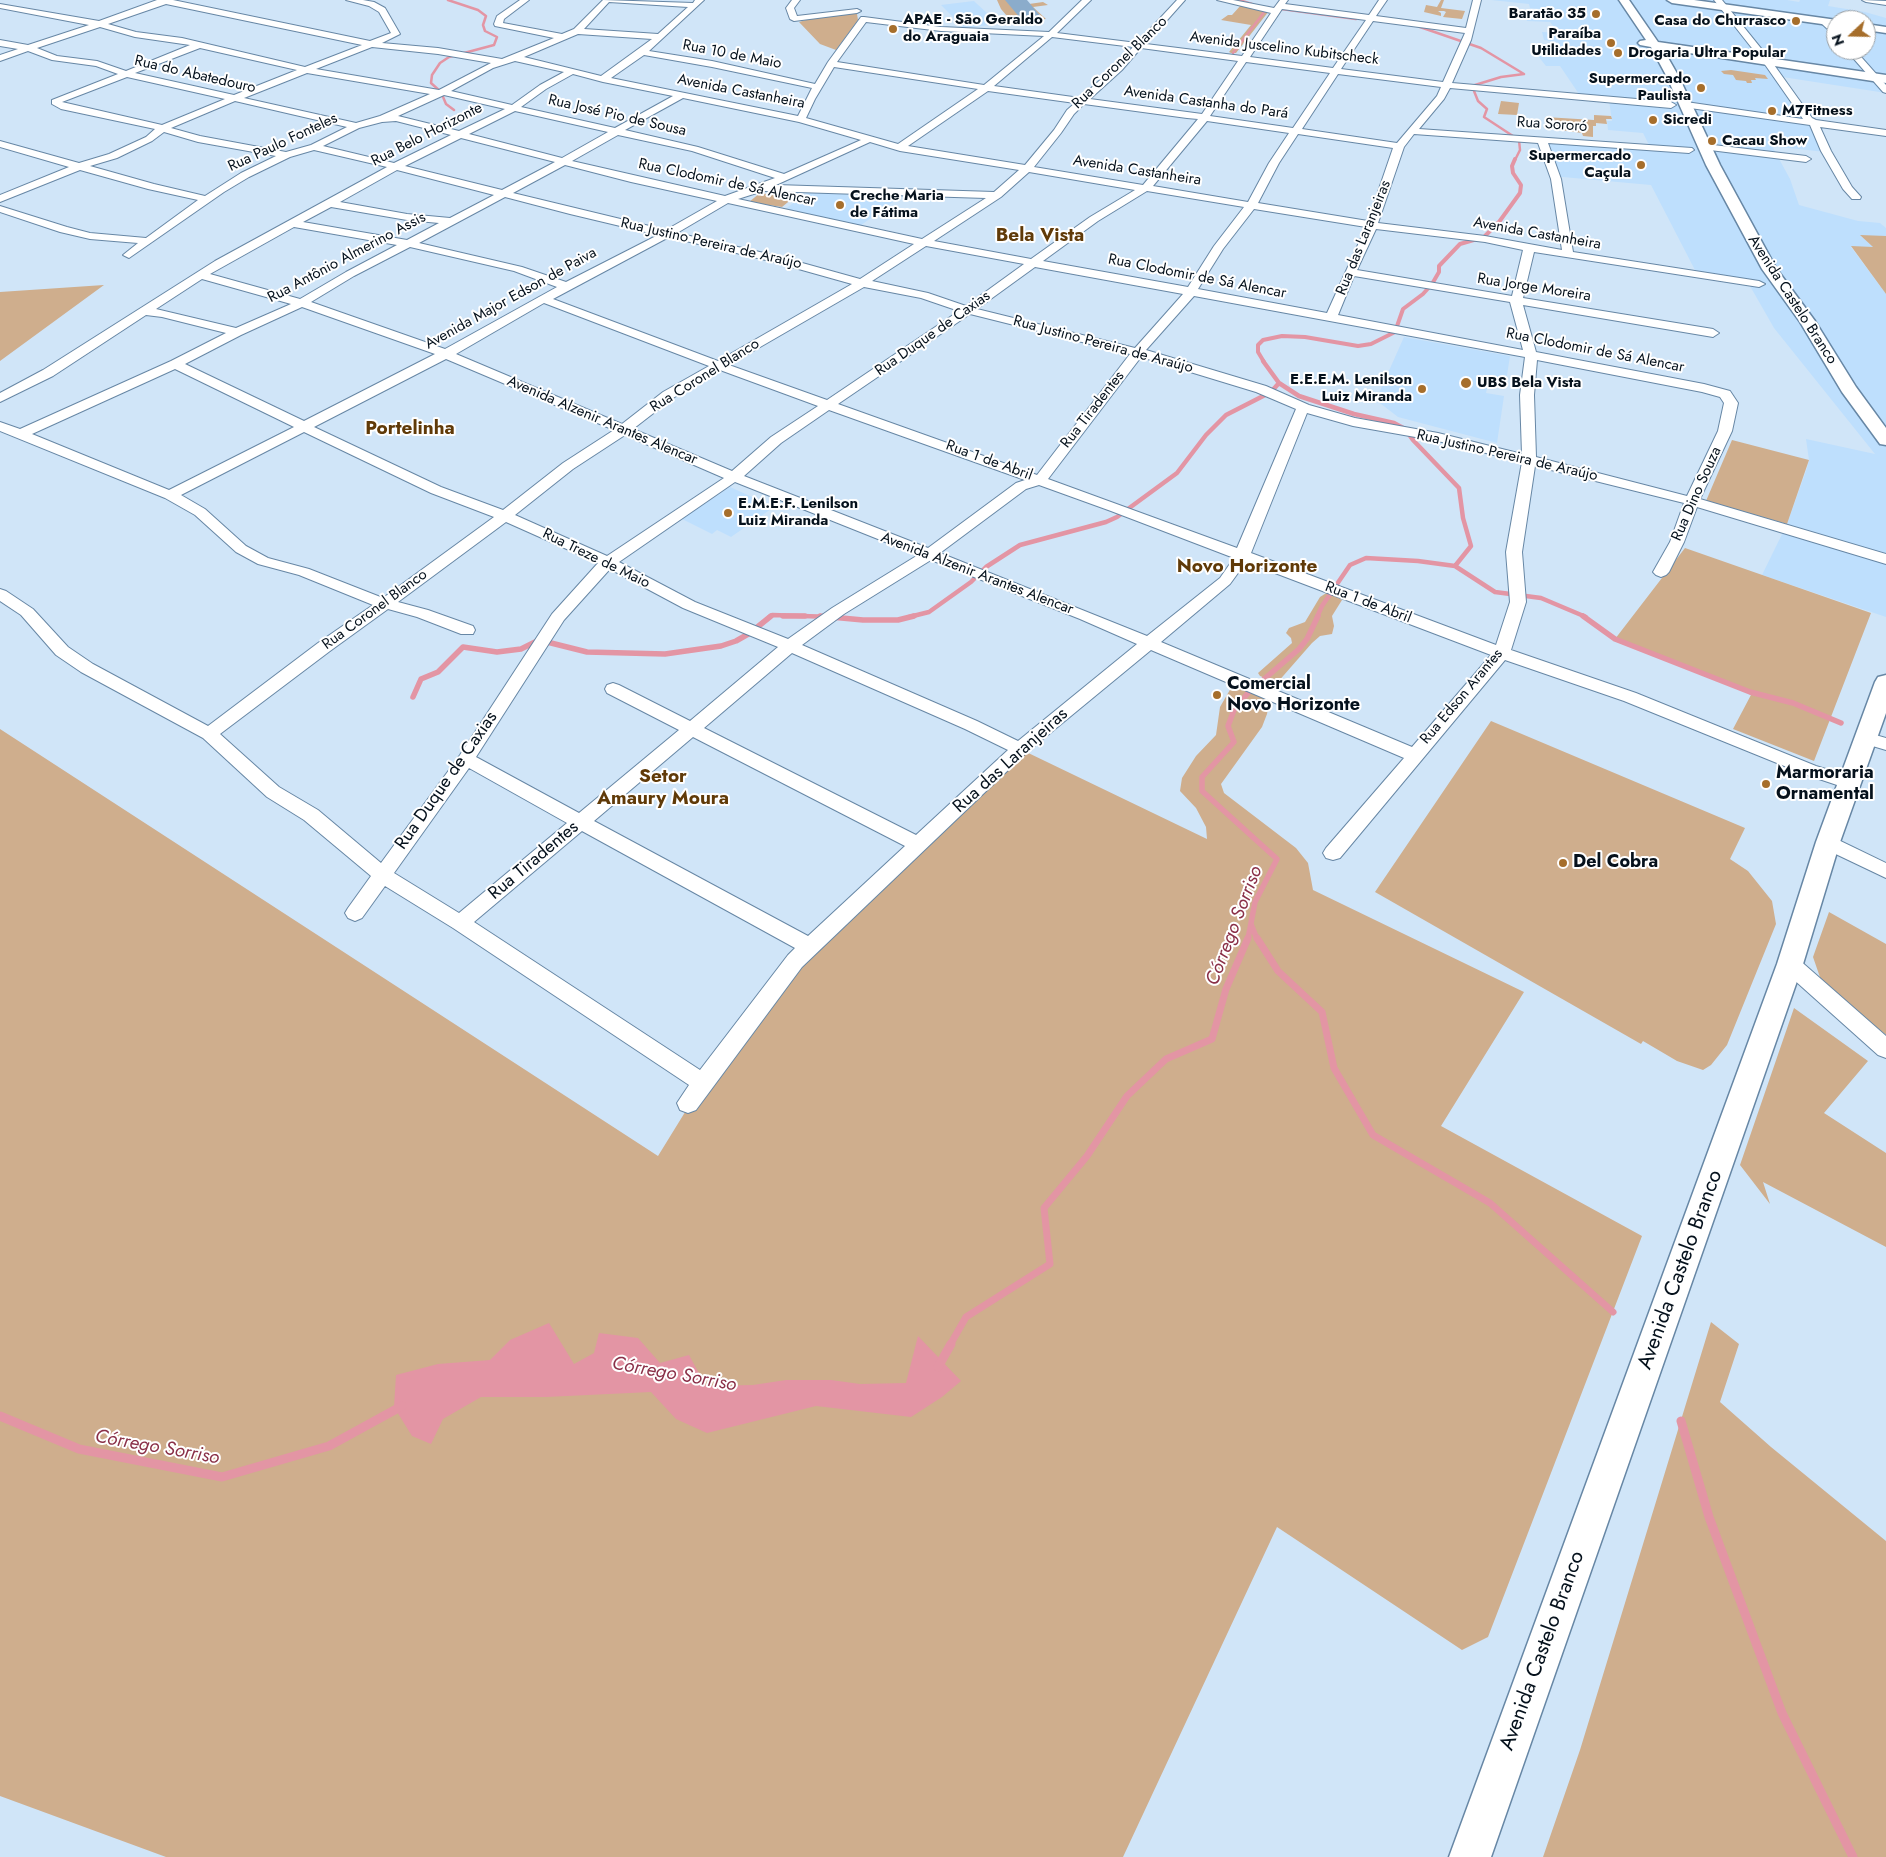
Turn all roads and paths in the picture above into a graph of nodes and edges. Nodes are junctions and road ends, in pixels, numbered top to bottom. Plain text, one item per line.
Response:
1 (28, 0) edge
2 (165, 0) edge
3 (350, 0) edge
4 (525, 0) edge
5 (607, 0) edge
6 (796, 0) edge
7 (1087, 0) edge
8 (1181, 0) edge
9 (1221, 0) edge
10 (1383, 0) edge
11 (1477, 0) edge
12 (1610, 0) edge
13 (1624, 0) edge
14 (1672, 0) edge
15 (1866, 0) edge
16 (697, 2) edge
17 (1885, 2) edge
18 (850, 4) dead end
19 (1721, 4) edge
20 (1278, 7) edge
21 (2, 8) edge
22 (857, 11) junction
23 (864, 19) junction
24 (1371, 19) junction
25 (1622, 19) junction
26 (1638, 20) junction
27 (1824, 21) edge
28 (100, 24) junction
29 (577, 31) junction
30 (1051, 34) junction
31 (563, 37) junction
32 (660, 37) junction
33 (1467, 38) junction
34 (1634, 40) junction
35 (0, 42) edge
36 (371, 44) junction
37 (199, 45) junction
38 (1655, 45) junction
39 (1141, 46) junction
40 (28, 48) junction
41 (642, 52) junction
42 (1643, 54) dead end
43 (0, 58) edge
44 (515, 58) junction
45 (1245, 58) junction
46 (1861, 60) edge
47 (502, 62) junction
48 (1766, 62) junction
49 (831, 64) junction
50 (306, 70) junction
51 (1334, 70) junction
52 (571, 72) junction
53 (127, 74) junction
54 (1880, 78) edge
55 (603, 79) junction
56 (1446, 85) junction
57 (818, 87) junction
58 (986, 88) junction
59 (1663, 90) dead end
60 (1886, 90) edge
61 (441, 92) junction
62 (681, 95) junction
63 (235, 97) junction
64 (1084, 102) junction
65 (514, 108) junction
66 (1677, 108) junction
67 (1204, 118) junction
68 (381, 119) junction
69 (801, 119) junction
70 (1814, 123) junction
71 (356, 126) junction
72 (163, 128) junction
73 (1296, 131) junction
74 (1413, 131) junction
75 (619, 132) junction
76 (1682, 132) dead end
77 (1886, 133) edge
78 (460, 136) junction
79 (870, 139) junction
80 (1542, 140) junction
81 (0, 144) edge
82 (1398, 146) junction
83 (314, 147) junction
84 (900, 148) junction
85 (1689, 150) junction
86 (1706, 150) junction
87 (286, 155) junction
88 (1806, 159) dead end
89 (564, 161) junction
90 (1695, 164) dead end
91 (81, 166) junction
92 (396, 166) junction
93 (1027, 169) junction
94 (783, 177) junction
95 (1147, 187) junction
96 (760, 188) junction
97 (503, 193) junction
98 (997, 194) junction
99 (1856, 197) dead end
100 (0, 199) edge
101 (206, 199) junction
102 (728, 199) junction
103 (331, 204) junction
104 (1251, 206) junction
105 (0, 209) edge
106 (450, 221) junction
107 (294, 224) junction
108 (1372, 225) junction
109 (668, 234) junction
110 (148, 241) junction
111 (925, 243) junction
112 (410, 244) junction
113 (1529, 248) junction
114 (129, 255) dead end
115 (1568, 255) junction
116 (1034, 263) junction
117 (1747, 266) dead end
118 (1350, 272) junction
119 (201, 275) junction
120 (862, 283) junction
121 (1759, 284) junction
122 (566, 286) junction
123 (1190, 293) junction
124 (1769, 297) dead end
125 (543, 298) junction
126 (1516, 302) junction
127 (302, 303) junction
128 (968, 310) junction
129 (142, 311) junction
130 (1331, 318) junction
131 (237, 332) junction
132 (1713, 334) dead end
133 (1800, 336) dead end
134 (1138, 352) junction
135 (446, 354) junction
136 (1532, 356) junction
137 (175, 364) junction
138 (720, 366) junction
139 (1848, 388) junction
140 (0, 398) edge
141 (830, 405) junction
142 (1304, 408) junction
143 (1728, 413) joint
144 (0, 426) edge
145 (304, 426) junction
146 (622, 431) junction
147 (21, 434) junction
148 (1886, 440) edge
149 (1529, 460) junction
150 (734, 478) junction
151 (1040, 480) junction
152 (170, 495) junction
153 (1692, 501) junction
154 (505, 516) junction
155 (928, 555) junction
156 (1243, 556) junction
157 (1886, 559) edge
158 (608, 562) junction
159 (1661, 572) dead end
160 (0, 594) edge
161 (386, 604) junction
162 (467, 630) dead end
163 (1149, 642) junction
164 (790, 646) junction
165 (1502, 653) junction
166 (1886, 682) edge
167 (613, 689) dead end
168 (690, 728) junction
169 (209, 734) junction
170 (1876, 741) edge
171 (1020, 749) junction
172 (1414, 755) junction
173 (466, 759) junction
174 (1849, 783) junction
175 (581, 821) junction
176 (1828, 842) junction
177 (919, 845) junction
178 (1333, 853) dead end
179 (1886, 871) edge
180 (382, 875) junction
181 (355, 913) dead end
182 (460, 923) junction
183 (810, 947) junction
184 (1790, 964) junction
185 (1886, 1049) edge
186 (703, 1083) junction
187 (688, 1103) dead end
188 (1470, 1857) edge

1 - 21 street
2 - 28 street
2 - 36 street
3 - 36 street
4 - 31 street
5 - 16 street
5 - 29 street
6 - 22 street
7 - 30 street
8 - 39 street, Rua Coronel Blanco
9 - 20 street
10 - 24 street, Rua Tiradentes
11 - 33 street, Rua das Laranjeiras
12 - 25 main road
13 - 26 main road, Avenida Castelo Branco
14 - 19 main road
15 - 17 street
16 - 32 street
18 - 22 street
19 - 27 main road
19 - 48 street
20 - 24 street
20 - 45 street, Rua Duque de Caxias
21 - 28 street, Rua José Pio de Sousa
22 - 23 street
23 - 30 street, Avenida Juscelino Kubitscheck
23 - 49 street
24 - 33 street
24 - 51 street, Rua Tiradentes
25 - 26 main road
25 - 34 main road
26 - 38 main road, Avenida Castelo Branco
28 - 37 street, Rua José Pio de Sousa
28 - 40 street
29 - 31 street
29 - 32 street, Rua 10 de Maio
30 - 39 street, Avenida Juscelino Kubitscheck
30 - 58 street
31 - 44 street
32 - 41 street
33 - 56 street, Rua das Laranjeiras
34 - 38 main road
34 - 42 main road
35 - 40 street, Rua do Abatedouro
36 - 47 street
36 - 50 street
37 - 50 street, Rua José Pio de Sousa
37 - 53 street
38 - 48 main road
38 - 66 main road, Avenida Castelo Branco
39 - 45 street, Avenida Juscelino Kubitscheck
39 - 64 street, Rua Coronel Blanco
40 - 43 street
40 - 53 street, Rua do Abatedouro
41 - 55 street
41 - 57 street, Rua 10 de Maio
44 - 47 street
44 - 52 street, Avenida Castanheira
45 - 51 street, Avenida Juscelino Kubitscheck
45 - 67 street, Rua Duque de Caxias
46 - 54 street
47 - 61 street
48 - 54 main road
48 - 70 street
49 - 57 street
49 - 58 street, Avenida Castanha do Pará
50 - 61 street, Rua José Pio de Sousa
50 - 63 street
51 - 56 street, Avenida Juscelino Kubitscheck
51 - 73 street, Rua Tiradentes
52 - 55 street, Avenida Castanheira
52 - 65 street, Rua Belo Horizonte
53 - 63 street, Rua do Abatedouro
53 - 72 street
54 - 60 street
55 - 62 street, Avenida Castanheira
56 - 66 street, Avenida Juscelino Kubitscheck
56 - 74 street, Rua das Laranjeiras
57 - 69 street
58 - 64 street, Avenida Castanha do Pará
58 - 84 street
59 - 66 main road, Avenida Castelo Branco
61 - 65 street, Rua José Pio de Sousa
61 - 68 street
62 - 69 street, Avenida Castanheira
62 - 75 street, Rua Antônio Almerino Assis
63 - 71 street, Rua do Abatedouro
63 - 72 street
64 - 67 street, Avenida Castanha do Pará
64 - 93 street, Rua Coronel Blanco
65 - 75 street, Rua José Pio de Sousa
65 - 78 street, Rua Belo Horizonte
66 - 70 street, Avenida Juscelino Kubitscheck
66 - 86 main road, Avenida Castelo Branco
67 - 73 street, Avenida Castanha do Pará
67 - 95 street, Rua Duque de Caxias
68 - 71 street, Rua Paulo Fonteles
68 - 78 street, Rua Clodomir de Sá Alencar
69 - 79 street, Avenida Castanheira
70 - 77 street, Avenida Juscelino Kubitscheck
70 - 99 street
71 - 83 street, Rua Paulo Fonteles
72 - 87 street
72 - 91 street
73 - 82 street, Avenida Castanha do Pará
73 - 104 street, Rua Tiradentes
74 - 80 street, Rua Sororó
74 - 82 street, Rua das Laranjeiras
75 - 89 street, Rua Antônio Almerino Assis
75 - 94 street, Rua José Pio de Sousa
76 - 85 main road
78 - 89 street, Rua Clodomir de Sá Alencar
78 - 92 street, Rua Belo Horizonte
79 - 84 street, Avenida Castanheira
79 - 94 street, Avenida Major Edson de Paiva
80 - 85 street, Rua Sororó
80 - 115 street
81 - 91 street
82 - 108 street, Rua das Laranjeiras
83 - 87 street, Rua Paulo Fonteles
83 - 92 street, Rua Justino Pereira de Araújo
84 - 93 street, Avenida Castanheira
85 - 86 main road
85 - 90 main road
86 - 88 street
86 - 139 main road, Avenida Castelo Branco
87 - 101 street, Rua Paulo Fonteles
89 - 97 street, Rua Antônio Almerino Assis
89 - 102 street, Rua Clodomir de Sá Alencar
91 - 100 street
91 - 101 street
92 - 97 street, Rua Justino Pereira de Araújo
92 - 103 street, Rua Belo Horizonte
93 - 95 street, Avenida Castanheira
93 - 98 street, Rua Coronel Blanco
94 - 96 street, Avenida Major Edson de Paiva
95 - 104 street, Avenida Castanheira
95 - 116 street, Rua Duque de Caxias
96 - 98 street
96 - 102 street, Avenida Major Edson de Paiva
97 - 106 street, Rua Antônio Almerino Assis
97 - 109 street, Rua Justino Pereira de Araújo
98 - 111 street, Rua Coronel Blanco
101 - 110 street, Rua Paulo Fonteles
102 - 109 street, Avenida Major Edson de Paiva
102 - 111 street, Rua Clodomir de Sá Alencar
103 - 106 street
103 - 107 street, Rua Belo Horizonte
104 - 108 street, Avenida Castanheira
104 - 123 street, Rua Tiradentes
105 - 110 street
106 - 112 street, Rua Antônio Almerino Assis
107 - 112 street
107 - 119 street, Rua Belo Horizonte
108 - 113 street, Avenida Castanheira
108 - 118 street, Rua das Laranjeiras
109 - 120 street, Rua Justino Pereira de Araújo
109 - 122 street, Avenida Major Edson de Paiva
110 - 114 street, Rua Paulo Fonteles
111 - 116 street, Rua Clodomir de Sá Alencar
111 - 120 street, Rua Coronel Blanco
112 - 122 street
112 - 127 street, Rua Antônio Almerino Assis
113 - 115 street, Avenida Castanheira
113 - 126 street
115 - 121 street, Avenida Castanheira
116 - 123 street, Rua Clodomir de Sá Alencar
116 - 128 street, Rua Duque de Caxias
117 - 121 main road, Avenida Castelo Branco
118 - 126 street, Rua Jorge Moreira
118 - 130 street, Rua das Laranjeiras
119 - 127 street, Avenida Alzenir Arantes Alencar
119 - 129 street, Rua Belo Horizonte
120 - 128 street, Rua Justino Pereira de Araújo
120 - 138 street, Rua Coronel Blanco
121 - 124 main road, Avenida Castelo Branco
122 - 125 street, Avenida Major Edson de Paiva
123 - 130 street, Rua Clodomir de Sá Alencar
123 - 134 street, Rua Tiradentes
125 - 135 street, Avenida Major Edson de Paiva
125 - 138 street, Rua 1 de Abril
126 - 132 street, Rua Jorge Moreira
126 - 136 street, Rua Edson Arantes
127 - 131 street, Rua Antônio Almerino Assis
127 - 135 street, Avenida Alzenir Arantes Alencar
128 - 134 street, Rua Justino Pereira de Araújo
128 - 141 street, Rua Duque de Caxias
129 - 131 street
129 - 140 street, Rua Belo Horizonte
130 - 136 street, Rua Clodomir de Sá Alencar
131 - 137 street, Rua Antônio Almerino Assis
133 - 139 main road, Avenida Castelo Branco
134 - 142 street, Rua Justino Pereira de Araújo
134 - 151 street, Rua Tiradentes
135 - 145 street, Avenida Major Edson de Paiva
135 - 146 street, Avenida Alzenir Arantes Alencar
136 - 143 street, Rua Clodomir de Sá Alencar
136 - 149 street, Rua Edson Arantes
137 - 145 street, Rua Treze de Maio
137 - 147 street, Rua Antônio Almerino Assis
138 - 141 street, Rua 1 de Abril
138 - 146 street, Rua Coronel Blanco
139 - 148 main road, Avenida Castelo Branco
141 - 150 street, Rua Duque de Caxias
141 - 151 street, Rua 1 de Abril
142 - 149 street, Rua Justino Pereira de Araújo
142 - 156 street, Rua das Laranjeiras
143 - 153 street, Rua Dino Souza
144 - 147 street
145 - 152 street, Avenida Major Edson de Paiva
145 - 154 street, Rua Treze de Maio
146 - 150 street, Avenida Alzenir Arantes Alencar
146 - 154 street, Rua Coronel Blanco
147 - 152 street
149 - 153 street, Rua Justino Pereira de Araújo
149 - 165 street, Rua Edson Arantes
150 - 155 street, Avenida Alzenir Arantes Alencar
150 - 158 street, Rua Duque de Caxias
151 - 155 street
151 - 156 street, Rua 1 de Abril
152 - 161 street
153 - 157 street, Rua Justino Pereira de Araújo
153 - 159 street, Rua Dino Souza
154 - 158 street, Rua Treze de Maio
154 - 161 street, Rua Coronel Blanco
155 - 163 street, Avenida Alzenir Arantes Alencar
155 - 164 street
156 - 163 street, Rua das Laranjeiras
156 - 165 street, Rua 1 de Abril
158 - 164 street, Rua Treze de Maio
158 - 173 street, Rua Duque de Caxias
160 - 169 street
161 - 162 street
161 - 169 street, Rua Coronel Blanco
163 - 171 street, Rua das Laranjeiras
163 - 172 street, Avenida Alzenir Arantes Alencar
164 - 168 street, Rua Tiradentes
164 - 171 street, Rua Treze de Maio
165 - 172 street, Rua Edson Arantes
165 - 174 street, Rua 1 de Abril
166 - 170 main road, Avenida Castelo Branco
167 - 168 street
168 - 175 street, Rua Tiradentes
168 - 177 street
169 - 180 street
170 - 174 main road, Avenida Castelo Branco
171 - 177 street, Rua das Laranjeiras
172 - 178 street, Rua Edson Arantes
173 - 175 street
173 - 180 street, Rua Duque de Caxias
174 - 176 main road, Avenida Castelo Branco
175 - 182 street, Rua Tiradentes
175 - 183 street
176 - 179 street
176 - 184 main road, Avenida Castelo Branco
177 - 183 street, Rua das Laranjeiras
180 - 181 street, Rua Duque de Caxias
180 - 182 street
182 - 186 street
183 - 186 street, Rua das Laranjeiras
184 - 185 street
184 - 188 main road, Avenida Castelo Branco
186 - 187 street, Rua das Laranjeiras

